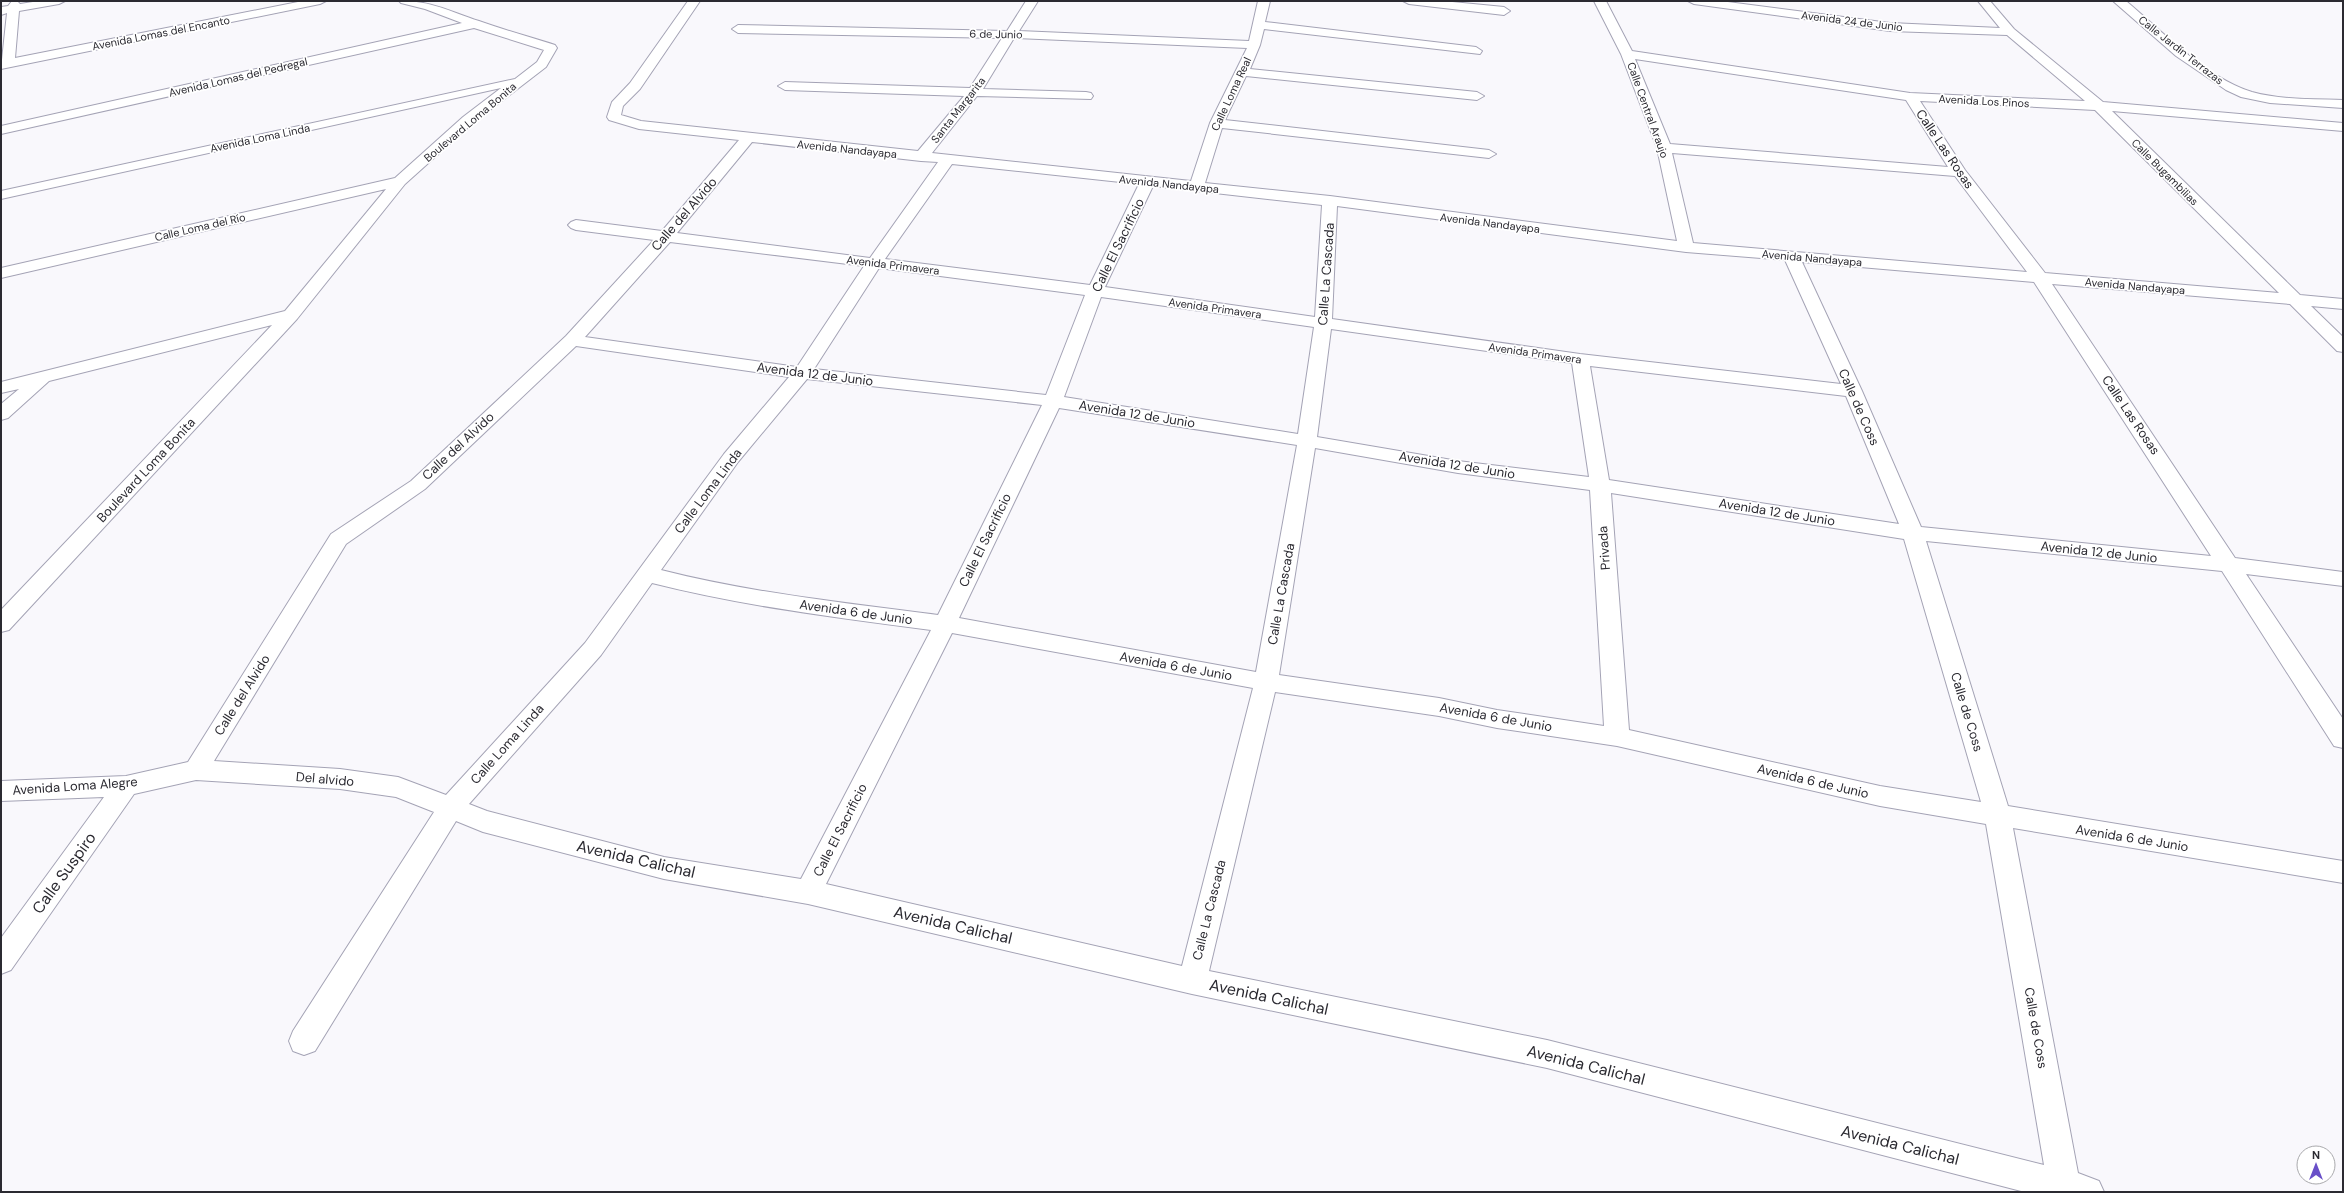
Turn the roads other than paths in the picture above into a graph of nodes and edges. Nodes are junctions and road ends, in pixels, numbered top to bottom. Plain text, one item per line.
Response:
1 (30, 1) edge
2 (59, 1) edge
3 (320, 1) edge
4 (405, 1) edge
5 (440, 1) edge
6 (694, 1) edge
7 (1032, 1) edge
8 (1264, 1) edge
9 (1409, 1) edge
10 (1600, 1) edge
11 (1694, 1) edge
12 (1984, 1) edge
13 (2119, 1) edge
14 (428, 6) junction
15 (7, 7) edge
16 (1504, 11) dead end
17 (475, 24) junction
18 (1260, 25) junction
19 (738, 29) dead end
20 (2010, 32) junction
21 (1012, 34) junction
22 (1254, 45) junction
23 (1476, 51) dead end
24 (1627, 54) junction
25 (4, 64) edge
26 (1243, 72) junction
27 (519, 81) junction
28 (785, 86) dead end
29 (974, 92) junction
30 (1086, 96) dead end
31 (1477, 96) dead end
32 (1910, 97) junction
33 (2293, 102) junction
34 (2343, 104) edge
35 (2099, 106) junction
36 (1217, 123) junction
37 (2324, 126) junction
38 (2343, 127) edge
39 (1, 130) edge
40 (748, 138) junction
41 (2343, 142) edge
42 (1664, 148) junction
43 (1489, 154) dead end
44 (921, 157) junction
45 (947, 160) junction
46 (1960, 172) junction
47 (400, 181) junction
48 (1148, 182) junction
49 (1197, 187) junction
50 (1, 195) edge
51 (1330, 201) junction
52 (576, 225) dead end
53 (666, 236) junction
54 (1686, 247) junction
55 (1791, 256) junction
56 (874, 263) junction
57 (1, 274) edge
58 (2040, 278) junction
59 (1095, 291) junction
60 (2293, 299) junction
61 (2343, 304) edge
62 (291, 315) junction
63 (1323, 324) junction
64 (572, 340) junction
65 (2343, 347) edge
66 (1580, 359) junction
67 (802, 373) junction
68 (43, 378) junction
69 (1, 388) edge
70 (1853, 391) junction
71 (1053, 402) junction
72 (1, 414) edge
73 (1307, 440) junction
74 (1600, 485) junction
75 (1913, 533) junction
76 (2231, 565) junction
77 (647, 574) junction
78 (2343, 580) edge
79 (1, 624) edge
80 (945, 624) junction
81 (1266, 682) junction
82 (1617, 737) junction
83 (2343, 739) edge
84 (196, 770) junction
85 (126, 786) junction
86 (1, 791) edge
87 (451, 807) junction
88 (1998, 817) junction
89 (2343, 872) edge
90 (808, 892) junction
91 (1, 961) edge
92 (1192, 980) junction
93 (304, 1041) dead end
94 (2073, 1190) edge

1 - 15 street
2 - 15 street
3 - 25 street, Avenida Lomas del Encanto
4 - 14 street, Boulevard Loma Bonita
5 - 14 street
6 - 40 street, Avenida Nandayapa
7 - 21 street, Santa Margarita
8 - 18 street, Calle Loma Real
9 - 16 street
10 - 24 street, Calle Central Araujo
11 - 20 street, Avenida 24 de Junio
12 - 20 street, Calle Bugambilias
13 - 33 street, Calle Jardín Terrazas
14 - 17 street, Boulevard Loma Bonita
15 - 25 street
17 - 27 street, Boulevard Loma Bonita
17 - 39 street, Avenida Lomas del Pedregal
18 - 22 street, Calle Loma Real
18 - 23 street
19 - 21 street, 6 de Junio
20 - 35 street, Calle Bugambilias
21 - 22 street, 6 de Junio
21 - 29 street, Santa Margarita
22 - 26 street, Calle Loma Real
24 - 32 street, Avenida Los Pinos
24 - 42 street, Calle Central Araujo
26 - 31 street
26 - 36 street, Calle Loma Real
27 - 47 street, Boulevard Loma Bonita
27 - 50 street, Avenida Loma Linda
28 - 29 street
29 - 30 street
29 - 44 street, Santa Margarita
32 - 35 street, Avenida Los Pinos
32 - 46 street, Calle Las Rosas
33 - 34 street, Calle Jardín Terrazas
33 - 37 street, Calle Jardín Terrazas
35 - 37 street, Avenida Los Pinos
35 - 60 street, Calle Bugambilias
36 - 43 street
36 - 49 street, Calle Loma Real
37 - 38 street, Avenida Los Pinos
37 - 41 street, Calle Jardín Terrazas
40 - 44 street, Avenida Nandayapa
40 - 53 street, Calle del Alvido
42 - 46 street
42 - 54 street, Calle Central Araujo
44 - 45 street, Avenida Nandayapa
45 - 48 street, Avenida Nandayapa
45 - 56 street, Calle Loma Linda
46 - 58 street, Calle Las Rosas
47 - 57 street, Calle Loma del Río
47 - 62 street, Boulevard Loma Bonita
48 - 49 street, Avenida Nandayapa
48 - 59 street, Calle El Sacrificio
49 - 51 street, Avenida Nandayapa
51 - 54 street, Avenida Nandayapa
51 - 63 street, Calle La Cascada
52 - 53 street, Avenida Primavera
53 - 56 street, Avenida Primavera
53 - 64 street, Calle del Alvido
54 - 55 street, Avenida Nandayapa
55 - 58 street, Avenida Nandayapa
55 - 70 street, Calle de Coss
56 - 59 street, Avenida Primavera
56 - 67 street, Calle Loma Linda
58 - 60 street, Avenida Nandayapa
58 - 76 street, Calle Las Rosas
59 - 63 street, Avenida Primavera
59 - 71 street, Calle El Sacrificio
60 - 61 street, Avenida Nandayapa
60 - 65 street, Calle Bugambilias
62 - 68 street
62 - 79 street, Boulevard Loma Bonita
63 - 66 street, Avenida Primavera
63 - 73 street, Calle La Cascada
64 - 67 street, Avenida 12 de Junio
64 - 84 street, Calle del Alvido
66 - 70 street, Avenida Primavera
66 - 74 street, Privada
67 - 71 street, Avenida 12 de Junio
67 - 77 street, Calle Loma Linda
68 - 69 street
68 - 72 street
70 - 75 street, Calle de Coss
71 - 73 street, Avenida 12 de Junio
71 - 80 street, Calle El Sacrificio
73 - 74 street, Avenida 12 de Junio
73 - 81 street, Calle La Cascada
74 - 75 street, Avenida 12 de Junio
74 - 82 street, Privada
75 - 76 street, Avenida 12 de Junio
75 - 88 street, Calle de Coss
76 - 78 street, Avenida 12 de Junio
76 - 83 street, Calle Las Rosas
77 - 80 street, Avenida 6 de Junio
77 - 87 street, Calle Loma Linda
80 - 81 street, Avenida 6 de Junio
80 - 90 street, Calle El Sacrificio
81 - 82 street, Avenida 6 de Junio
81 - 92 street, Calle La Cascada
82 - 88 street, Avenida 6 de Junio
84 - 85 street, Avenida Loma Alegre
84 - 87 street, Del alvido
85 - 86 street, Avenida Loma Alegre
85 - 91 street, Calle Suspiro
87 - 90 street, Avenida Calichal
87 - 93 street, Calle Loma Linda
88 - 89 street, Avenida 6 de Junio
88 - 94 street, Calle de Coss
90 - 92 street, Avenida Calichal
92 - 94 street, Avenida Calichal

